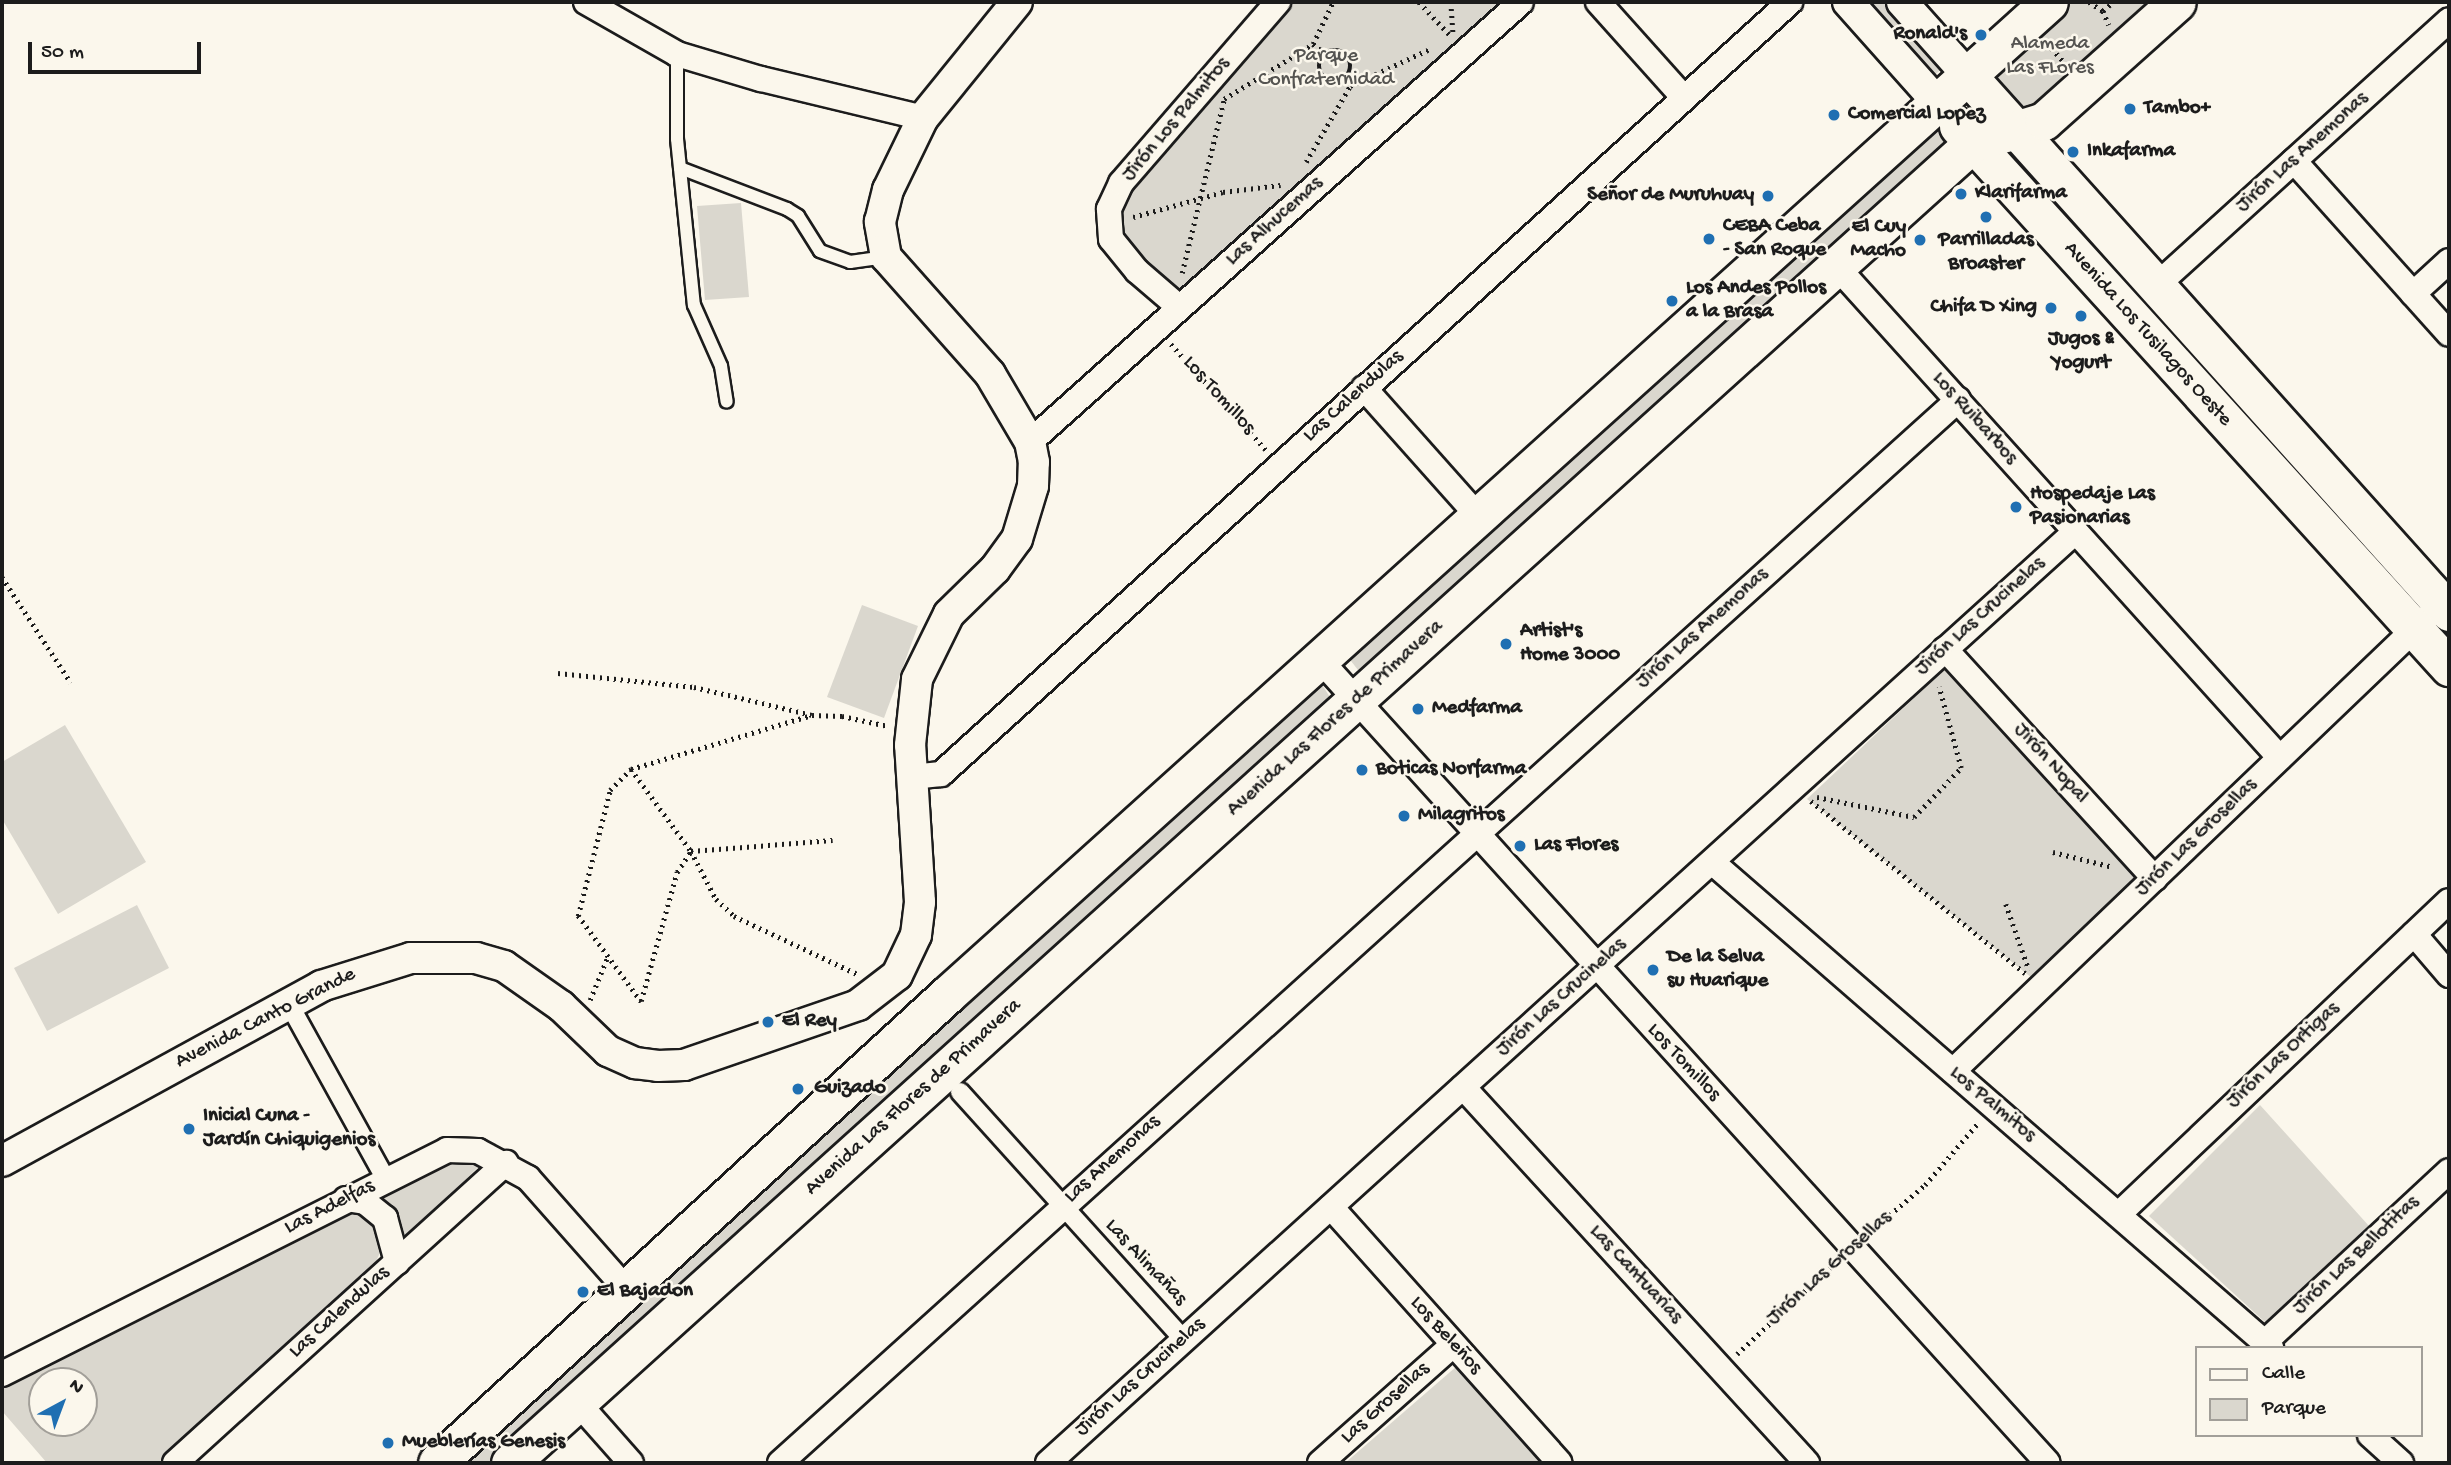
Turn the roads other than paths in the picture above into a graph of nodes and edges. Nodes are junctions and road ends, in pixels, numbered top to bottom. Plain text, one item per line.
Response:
1 (586, 2) edge
2 (1017, 2) edge
3 (1278, 2) edge
4 (1521, 2) edge
5 (1598, 2) edge
6 (1790, 2) edge
7 (1847, 2) edge
8 (1902, 2) edge
9 (2049, 2) edge
10 (2177, 2) edge
11 (2449, 20) edge
12 (677, 54) junction
13 (1969, 77) junction
14 (1684, 98) junction
15 (1939, 104) junction
16 (923, 118) junction
17 (2016, 130) junction
18 (1973, 143) junction
19 (2294, 161) junction
20 (680, 168) junction
21 (886, 257) junction
22 (2449, 261) edge
23 (1837, 267) junction
24 (2157, 285) junction
25 (2413, 294) junction
26 (1178, 297) junction
27 (2449, 334) edge
28 (1364, 388) junction
29 (1958, 400) junction
30 (727, 402) dead end
31 (1030, 442) junction
32 (1480, 518) junction
33 (2075, 532) junction
34 (2445, 608) edge
35 (2414, 629) junction
36 (1945, 649) junction
37 (1321, 661) junction
38 (2449, 667) edge
39 (1357, 701) junction
40 (2280, 758) junction
41 (912, 776) junction
42 (1474, 834) junction
43 (1448, 858) joint
44 (1712, 862) junction
45 (2155, 879) junction
46 (2449, 901) edge
47 (2414, 934) junction
48 (1596, 969) junction
49 (2449, 975) edge
50 (289, 1004) junction
51 (1953, 1071) junction
52 (1463, 1087) junction
53 (960, 1092) dead end
54 (2, 1161) edge
55 (506, 1163) junction
56 (2449, 1171) edge
57 (386, 1180) junction
58 (346, 1199) junction
59 (1062, 1207) junction
60 (1331, 1207) junction
61 (2120, 1213) junction
62 (397, 1262) junction
63 (627, 1290) junction
64 (1184, 1340) junction
65 (1453, 1345) junction
66 (2268, 1345) edge
67 (2, 1374) edge
68 (578, 1403) junction
69 (2372, 1437) edge
70 (175, 1463) edge
71 (438, 1463) edge
72 (510, 1463) edge
73 (631, 1463) edge
74 (780, 1463) edge
75 (1048, 1463) edge
76 (1320, 1463) edge
77 (1560, 1463) edge
78 (1807, 1463) edge
79 (2048, 1463) edge
80 (2401, 1463) edge

1 - 12 street
2 - 16 street
3 - 26 street, Jirón Los Palmitos
4 - 26 street, Las Alhucemas
5 - 14 street
6 - 14 street, Las Calendulas
7 - 15 street, Avenida Los Tusilagos Oeste
8 - 13 street, Avenida Los Tusilagos Oeste
9 - 13 main road
10 - 17 main road, Avenida Las Flores de Primavera
11 - 19 street, Jirón Las Anemonas
12 - 16 street
12 - 20 lane
13 - 15 main road
13 - 17 main road, Avenida Los Tusilagos Oeste
14 - 28 street, Las Calendulas
15 - 18 main road, Avenida Los Tusilagos Oeste
15 - 32 main road
16 - 21 street
17 - 18 main road, Avenida Las Flores de Primavera
17 - 24 main road, Avenida Los Tusilagos Oeste
18 - 23 main road, Avenida Las Flores de Primavera
18 - 35 main road, Avenida Los Tusilagos Oeste
19 - 24 street, Jirón Las Anemonas
19 - 25 street
20 - 21 lane
20 - 30 lane
21 - 31 street, Avenida Canto Grande
22 - 25 street
23 - 29 street, Los Ruibarbos
23 - 39 main road, Avenida Las Flores de Primavera
24 - 34 main road, Avenida Los Tusilagos Oeste
25 - 27 street
26 - 31 street, Las Alhucemas
28 - 32 street
28 - 41 street, Las Calendulas
29 - 33 street, Los Ruibarbos
29 - 42 street, Jirón Las Anemonas
31 - 41 street, Avenida Canto Grande
32 - 37 main road
33 - 36 street, Jirón Las Crucinelas
33 - 40 street, Los Ruibarbos
34 - 35 street, Jirón Las Grosellas
35 - 38 main road, Avenida Los Tusilagos Oeste
35 - 40 street, Jirón Las Grosellas
36 - 44 street, Jirón Las Crucinelas
36 - 45 street, Jirón Nopal
37 - 39 street, Los Tomillos
37 - 63 main road
39 - 42 street, Los Tomillos
39 - 68 main road, Avenida Las Flores de Primavera
40 - 45 street, Jirón Las Grosellas
41 - 50 street, Avenida Canto Grande
42 - 43 street, Jirón Las Anemonas
42 - 48 street, Los Tomillos
43 - 59 street, Las Anemonas
44 - 48 street, Jirón Las Crucinelas
44 - 51 street, Los Palmitos
45 - 51 street, Jirón Las Grosellas
46 - 47 street, Jirón Las Ortigas
47 - 49 street
47 - 61 street, Jirón Las Ortigas
48 - 52 street, Jirón Las Crucinelas
48 - 79 street, Los Tomillos
50 - 54 street, Avenida Canto Grande
50 - 57 street
51 - 61 street, Los Palmitos
52 - 60 street, Jirón Las Crucinelas
52 - 78 street, Las Cantuarias
53 - 59 street, Las Alimañas
55 - 57 street, Las Adelfas
55 - 62 street, Las Calendulas
55 - 63 street, Las Adelfas
56 - 66 street, Jirón Las Bellotitas
57 - 58 street, Las Adelfas
58 - 62 street
58 - 67 street, Las Adelfas
59 - 64 street, Las Alimañas
59 - 74 street, Las Anemonas
60 - 64 street, Jirón Las Crucinelas
60 - 65 street, Los Beleños
61 - 66 street, Los Palmitos
62 - 70 street, Las Calendulas
63 - 71 main road
64 - 75 street, Jirón Las Crucinelas
65 - 76 street, Las Grosellas
65 - 77 street, Los Beleños
68 - 72 main road, Avenida Las Flores de Primavera
68 - 73 street
69 - 80 street

